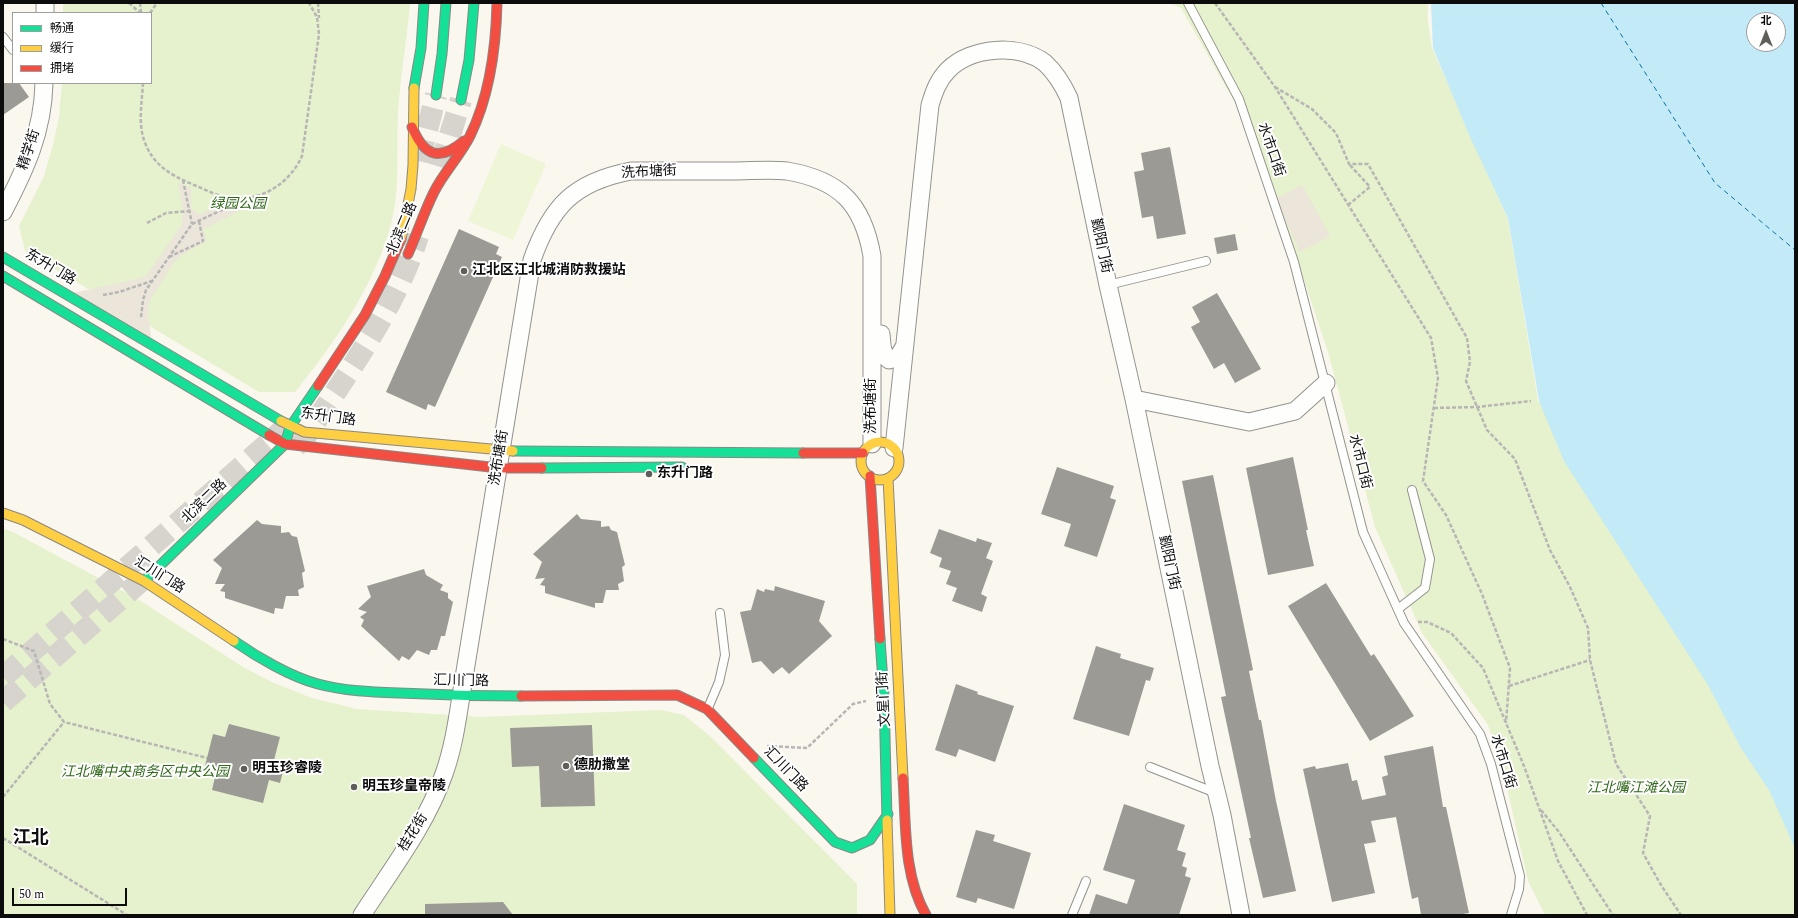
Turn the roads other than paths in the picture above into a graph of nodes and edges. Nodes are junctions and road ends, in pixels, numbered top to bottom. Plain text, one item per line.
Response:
1 (424, 3) edge
2 (446, 3) edge
3 (474, 3) edge
4 (497, 3) edge
5 (1188, 3) edge
6 (3, 37) edge
7 (12, 49) edge
8 (42, 85) edge
9 (436, 94) tunnel mouth
10 (461, 100) tunnel mouth
11 (412, 127) junction
12 (469, 136) junction
13 (3, 212) edge
14 (3, 256) edge
15 (406, 260) dead end
16 (1206, 261) dead end
17 (3, 276) edge
18 (1108, 285) junction
19 (873, 291) junction
20 (904, 347) junction
21 (1326, 383) junction
22 (1134, 399) junction
23 (290, 427) junction
24 (306, 429) junction
25 (285, 444) junction
26 (894, 448) junction
27 (868, 449) junction
28 (502, 451) junction
29 (688, 467) dead end
30 (499, 468) junction
31 (870, 476) junction
32 (888, 478) junction
33 (1412, 490) dead end
34 (3, 513) edge
35 (144, 581) junction
36 (1398, 609) junction
37 (720, 613) dead end
38 (461, 696) junction
39 (707, 709) junction
40 (1150, 768) dead end
41 (1217, 793) junction
42 (888, 814) junction
43 (1086, 881) dead end
44 (362, 915) edge
45 (890, 915) edge
46 (926, 915) edge
47 (1072, 915) edge
48 (1241, 915) edge
49 (1511, 915) edge

1 - 11 street, 北滨二路
2 - 9 street
3 - 10 street
4 - 12 street, 北滨二路
5 - 21 lane, 水市口街
6 - 7 lane
8 - 13 street, 精学街
11 - 12 street
11 - 23 street, 北滨二路
12 - 15 street, 北滨二路
14 - 23 street, 东升门路
16 - 18 lane
17 - 25 street
18 - 20 street, 觐阳门街
18 - 22 street, 觐阳门街
19 - 20 street
19 - 27 street, 洗布塘街
19 - 28 street, 洗布塘街
20 - 26 street, 觐阳门街
21 - 22 street
21 - 36 lane, 水市口街
22 - 41 street, 觐阳门街
23 - 24 street, 东升门路
23 - 25 street, 北滨二路
24 - 25 street, 北滨二路
24 - 28 street, 东升门路
25 - 30 street
25 - 35 street, 北滨二路
26 - 27 street
26 - 32 street
27 - 28 street, 东升门路
27 - 31 street
28 - 30 street, 洗布塘街
29 - 30 street
30 - 38 street, 洗布塘街
31 - 32 street
31 - 42 street, 文星门街
32 - 46 street, 文星门街
33 - 36 lane
34 - 35 street, 汇川门路
35 - 38 street, 汇川门路
36 - 49 lane, 水市口街
37 - 39 lane
38 - 39 street, 汇川门路
38 - 44 street, 桂花街
39 - 42 street, 汇川门路
40 - 41 lane
41 - 48 street, 觐阳门街
42 - 45 street, 文星门街
43 - 47 lane

